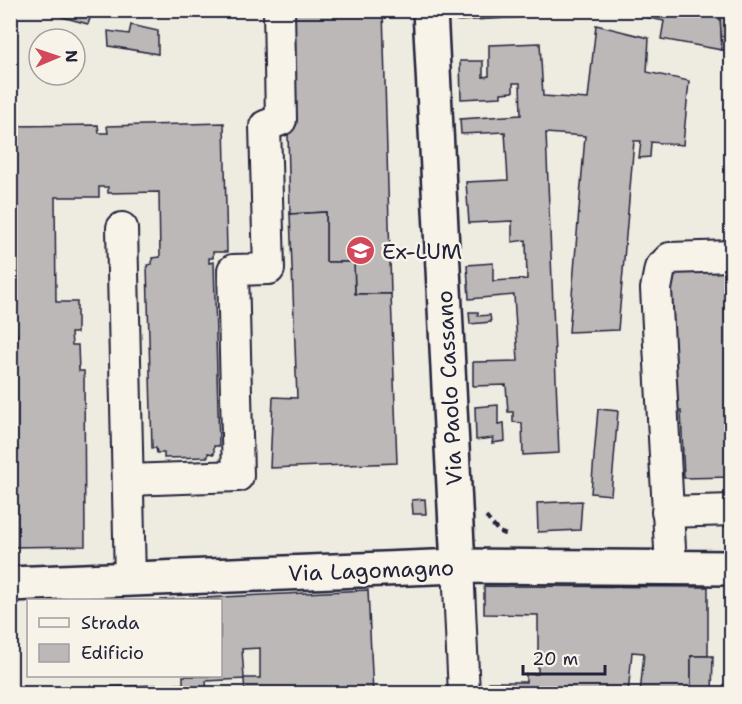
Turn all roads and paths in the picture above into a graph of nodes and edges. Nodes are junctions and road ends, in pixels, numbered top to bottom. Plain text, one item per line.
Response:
1 (279, 10) edge
2 (430, 10) edge
3 (122, 228) dead end
4 (732, 256) edge
5 (128, 480) junction
6 (732, 510) edge
7 (667, 512) junction
8 (485, 516) dead end
9 (510, 536) dead end
10 (458, 566) junction
11 (671, 567) junction
12 (732, 568) edge
13 (130, 580) junction
14 (10, 584) edge
15 (464, 693) edge

1 - 5 street
2 - 10 main road, Via Paolo Cassano
3 - 5 street
4 - 7 street
5 - 13 street
6 - 7 street
7 - 11 street
8 - 9 path
10 - 11 main road, Via Lagomagno
10 - 13 main road, Via Lagomagno
10 - 15 street, Via Paolo Cassano
11 - 12 main road, Via Lagomagno
13 - 14 main road, Via Lagomagno

